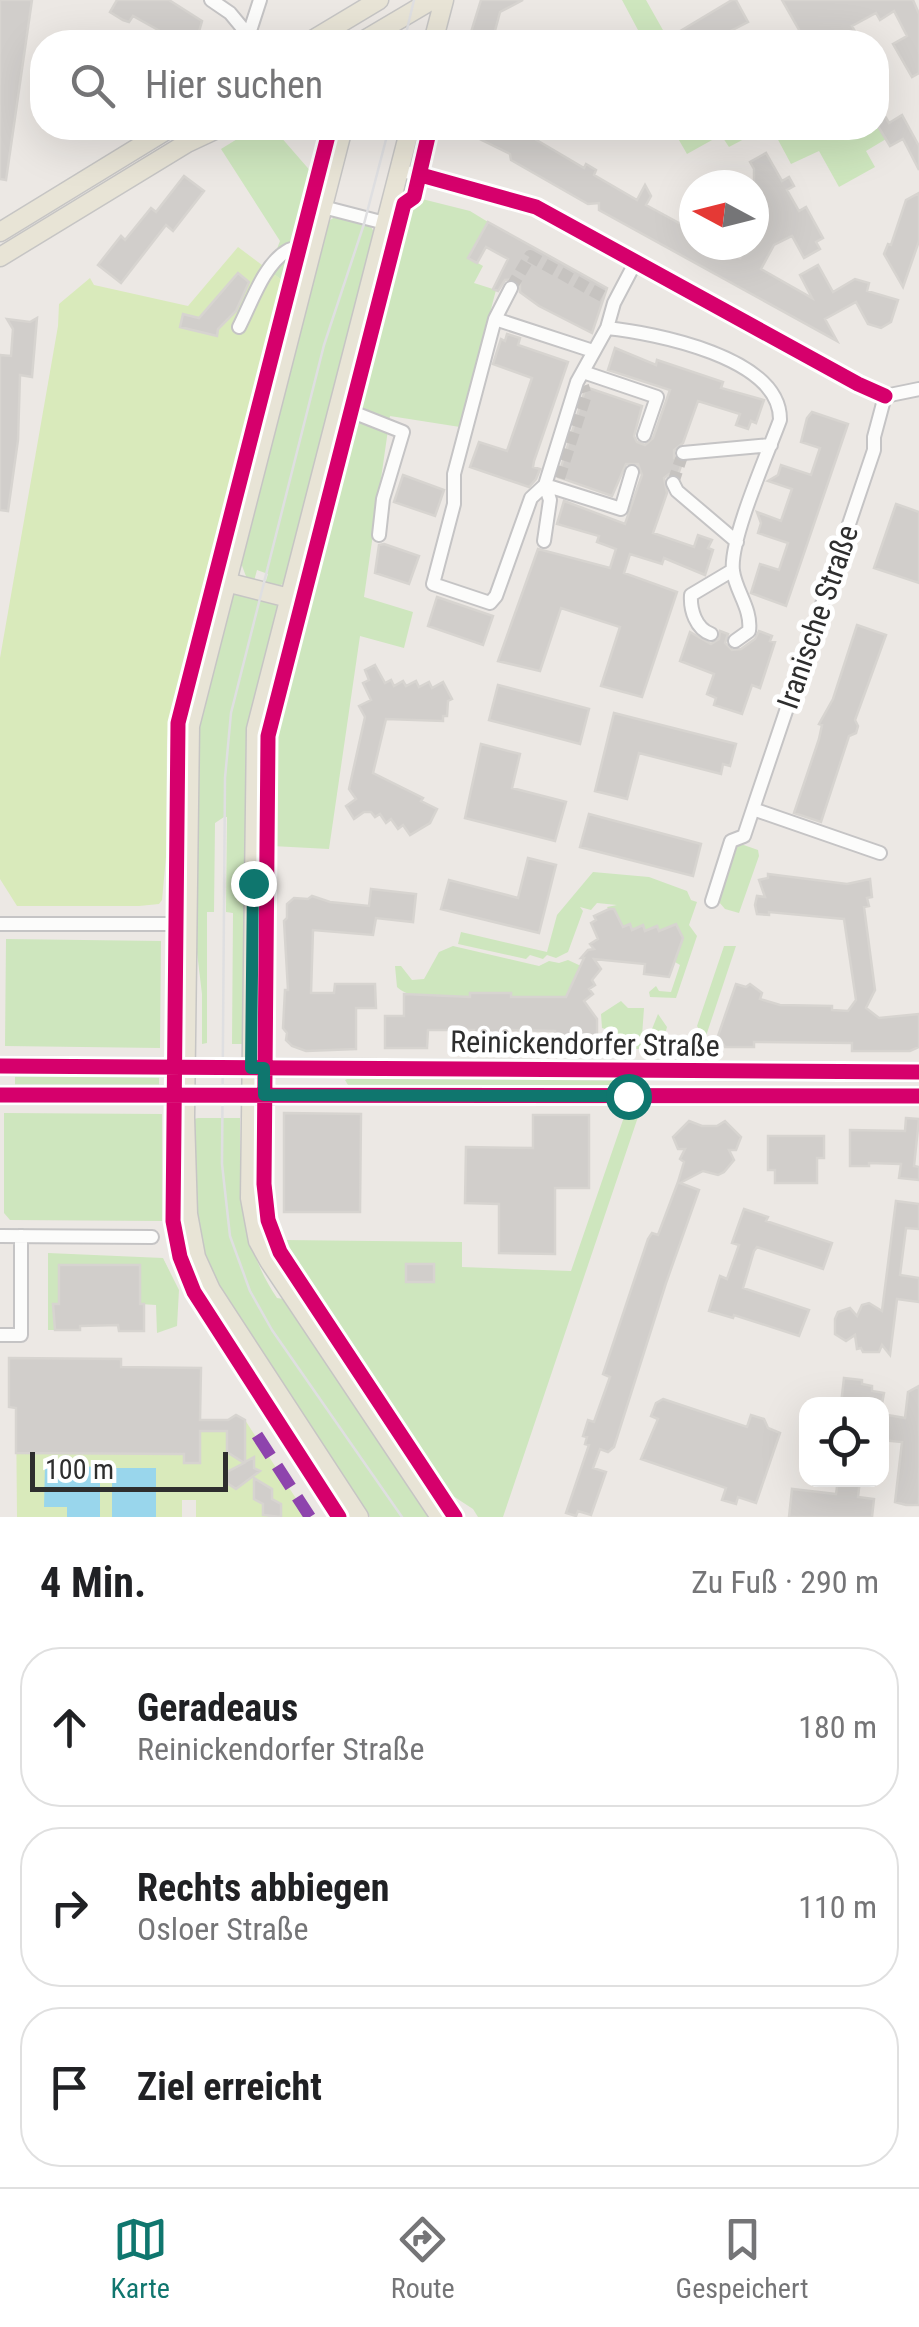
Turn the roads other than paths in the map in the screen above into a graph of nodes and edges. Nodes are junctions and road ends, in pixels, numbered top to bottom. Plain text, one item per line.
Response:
1 (211, 0) edge
2 (260, 0) edge
3 (432, 0) edge
4 (444, 0) edge
5 (377, 1) edge
6 (243, 30) edge
7 (254, 30) edge
8 (329, 30) edge
9 (368, 30) edge
10 (382, 30) edge
11 (436, 30) edge
12 (150, 140) edge
13 (193, 140) edge
14 (340, 140) edge
15 (407, 140) edge
16 (399, 170) junction
17 (323, 206) junction
18 (385, 223) junction
19 (0, 232) edge
20 (311, 252) junction
21 (0, 258) edge
22 (635, 263) junction
23 (512, 288) tunnel mouth
24 (495, 319) junction
25 (239, 327) dead end
26 (607, 328) junction
27 (593, 351) junction
28 (582, 378) junction
29 (919, 389) edge
30 (885, 396) junction
31 (337, 410) junction
32 (644, 435) dead end
33 (771, 445) junction
34 (684, 453) dead end
35 (632, 472) dead end
36 (553, 483) junction
37 (673, 484) dead end
38 (379, 535) dead end
39 (544, 541) dead end
40 (737, 542) junction
41 (733, 570) junction
42 (226, 582) junction
43 (289, 598) junction
44 (712, 634) dead end
45 (735, 641) dead end
46 (753, 809) junction
47 (880, 853) dead end
48 (712, 901) dead end
49 (0, 924) edge
50 (188, 924) junction
51 (0, 1066) edge
52 (186, 1068) junction
53 (251, 1068) junction
54 (336, 1068) junction
55 (919, 1072) edge
56 (750, 1073) junction
57 (186, 1094) junction
58 (0, 1095) edge
59 (250, 1095) junction
60 (336, 1096) junction
61 (749, 1096) junction
62 (919, 1096) edge
63 (0, 1236) edge
64 (20, 1236) junction
65 (152, 1237) dead end
66 (0, 1335) edge
67 (359, 1517) edge
68 (440, 1517) edge

1 - 6 street
2 - 7 street
3 - 10 main road
4 - 11 main road
5 - 8 main road
5 - 9 main road
12 - 19 main road
13 - 21 main road
14 - 17 main road
15 - 16 main road
16 - 18 main road
16 - 22 street
17 - 18 street
17 - 20 main road
18 - 31 main road
20 - 25 street
20 - 42 main road
22 - 26 street
22 - 30 street
23 - 24 street
24 - 27 street
24 - 36 street
26 - 27 street
26 - 33 street
27 - 28 street
28 - 32 street
28 - 36 street
29 - 30 street
30 - 46 street, Iranische Straße
31 - 38 street
31 - 43 main road
33 - 34 street
33 - 40 street
35 - 36 street
36 - 39 street
37 - 40 street
40 - 41 street
41 - 44 street
41 - 45 street
42 - 43 main road
42 - 50 main road
43 - 53 main road
46 - 47 street
46 - 48 street, Iranische Straße
49 - 50 street
50 - 52 main road
51 - 52 main road, Reinickendorfer Straße
52 - 53 main road, Reinickendorfer Straße
52 - 57 main road
53 - 54 main road, Reinickendorfer Straße
53 - 59 main road
54 - 56 main road, Reinickendorfer Straße
54 - 60 street
55 - 56 main road, Reinickendorfer Straße
56 - 61 main road, Reinickendorfer Straße
57 - 58 main road, Reinickendorfer Straße
57 - 59 main road, Reinickendorfer Straße
57 - 67 main road
59 - 60 main road, Reinickendorfer Straße
59 - 68 main road
60 - 61 main road, Reinickendorfer Straße
61 - 62 main road, Reinickendorfer Straße
63 - 64 street
64 - 65 street
64 - 66 street

